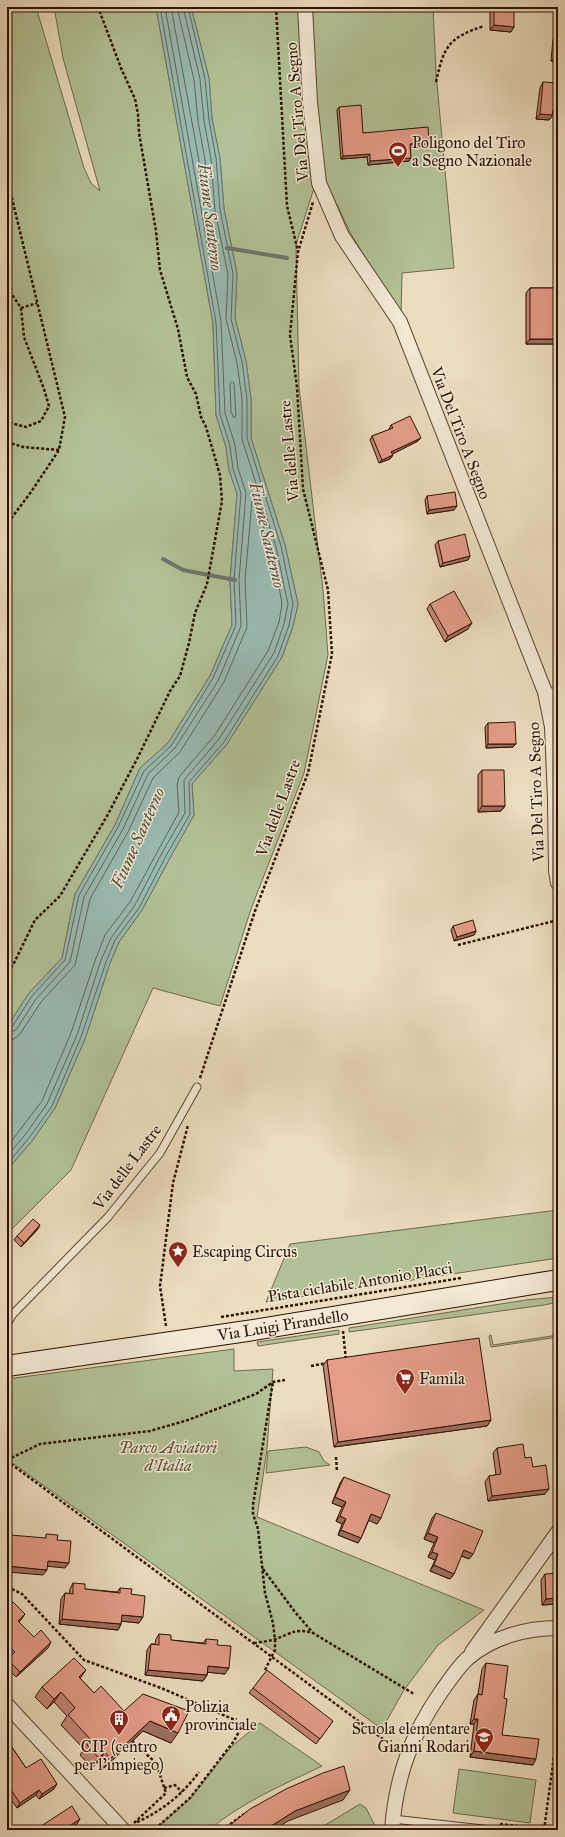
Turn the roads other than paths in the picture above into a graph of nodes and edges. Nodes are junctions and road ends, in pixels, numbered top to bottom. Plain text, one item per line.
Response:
1 (305, 7) edge
2 (552, 692) edge
3 (558, 883) edge
4 (197, 1087) road end
5 (558, 1280) edge
6 (7, 1324) edge
7 (7, 1366) edge
8 (558, 1532) edge
9 (558, 1628) edge
10 (467, 1659) junction
11 (7, 1705) edge
12 (393, 1824) edge
13 (123, 1830) edge
14 (492, 1830) edge

1 - 2 street, Via Del Tiro A Segno
2 - 3 street, Via Del Tiro A Segno
4 - 6 lane, Via delle Lastre
5 - 7 street, Via Luigi Pirandello
8 - 10 street
9 - 10 street
10 - 12 street
11 - 13 street
12 - 14 lane

